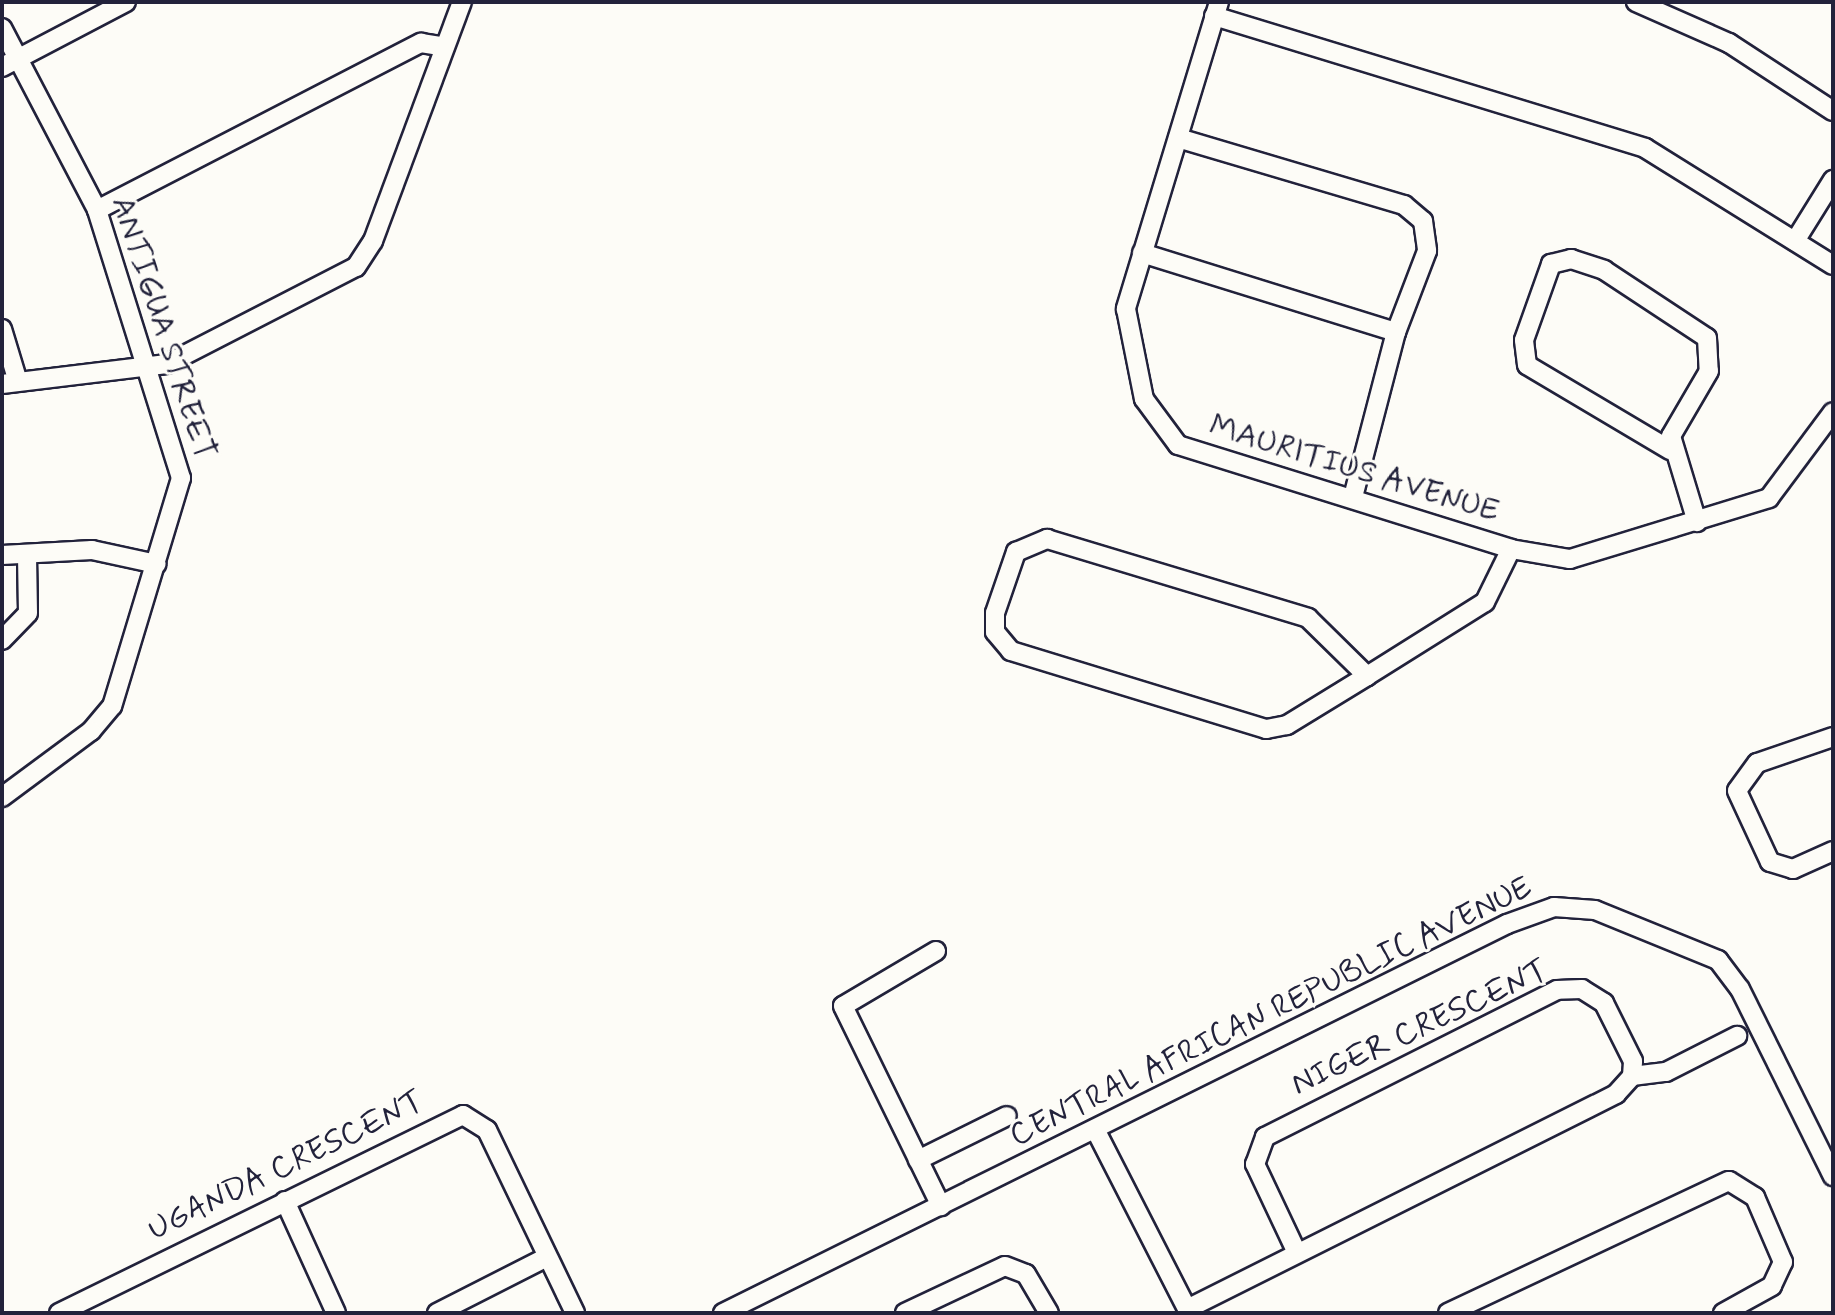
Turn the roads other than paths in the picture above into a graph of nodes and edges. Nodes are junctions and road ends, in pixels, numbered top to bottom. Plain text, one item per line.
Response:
1 (126, 2) edge
2 (462, 2) edge
3 (1636, 2) edge
4 (1217, 9) edge
5 (2, 28) edge
6 (445, 47) junction
7 (10, 63) edge
8 (1833, 111) edge
9 (1178, 138) junction
10 (1833, 180) edge
11 (97, 210) junction
12 (1795, 241) junction
13 (1142, 253) junction
14 (1833, 265) edge
15 (2, 329) edge
16 (1396, 332) junction
17 (150, 365) junction
18 (10, 383) edge
19 (1833, 412) edge
20 (1670, 450) junction
21 (1353, 497) junction
22 (1697, 522) junction
23 (1511, 549) junction
24 (27, 554) junction
25 (2, 555) edge
26 (156, 564) junction
27 (2, 640) edge
28 (1367, 676) junction
29 (1833, 737) edge
30 (2, 797) edge
31 (1833, 851) edge
32 (936, 951) dead end
33 (1737, 1036) dead end
34 (1632, 1076) junction
35 (1007, 1116) dead end
36 (1095, 1129) junction
37 (918, 1160) junction
38 (1833, 1176) edge
39 (285, 1201) junction
40 (941, 1206) junction
41 (1297, 1253) junction
42 (547, 1257) junction
43 (1188, 1311) edge
44 (59, 1313) edge
45 (336, 1313) edge
46 (437, 1313) edge
47 (575, 1313) edge
48 (723, 1313) edge
49 (905, 1313) edge
50 (1049, 1313) edge
51 (1448, 1313) edge
52 (1723, 1313) edge

1 - 7 street
2 - 6 street
3 - 8 street
4 - 9 street, MAURITIUS AVENUE
4 - 12 street
5 - 7 street, ANTIGUA STREET
6 - 11 street
6 - 17 street
7 - 11 street, ANTIGUA STREET
9 - 13 street, MAURITIUS AVENUE
9 - 16 street
10 - 12 street
11 - 17 street, ANTIGUA STREET
12 - 14 street
13 - 16 street
13 - 21 street, MAURITIUS AVENUE
15 - 18 street
16 - 21 street
17 - 18 street
17 - 26 street, ANTIGUA STREET
19 - 22 street, MAURITIUS AVENUE
20 - 20 street
20 - 22 street
21 - 23 street, MAURITIUS AVENUE
22 - 23 street, MAURITIUS AVENUE
23 - 28 street
24 - 25 street
24 - 26 street
24 - 27 street
26 - 30 street, ANTIGUA STREET
28 - 28 street
29 - 31 street
32 - 37 street
33 - 34 street
34 - 41 street
34 - 41 street, NIGER CRESCENT
35 - 37 street
36 - 38 street, CENTRAL AFRICAN REPUBLIC AVENUE
36 - 40 street, CENTRAL AFRICAN REPUBLIC AVENUE
36 - 43 street
37 - 40 street
39 - 42 street, UGANDA CRESCENT
39 - 44 street, UGANDA CRESCENT
39 - 45 street
40 - 48 street, CENTRAL AFRICAN REPUBLIC AVENUE
41 - 43 street
42 - 46 street
42 - 47 street, UGANDA CRESCENT
49 - 50 street
51 - 52 street

